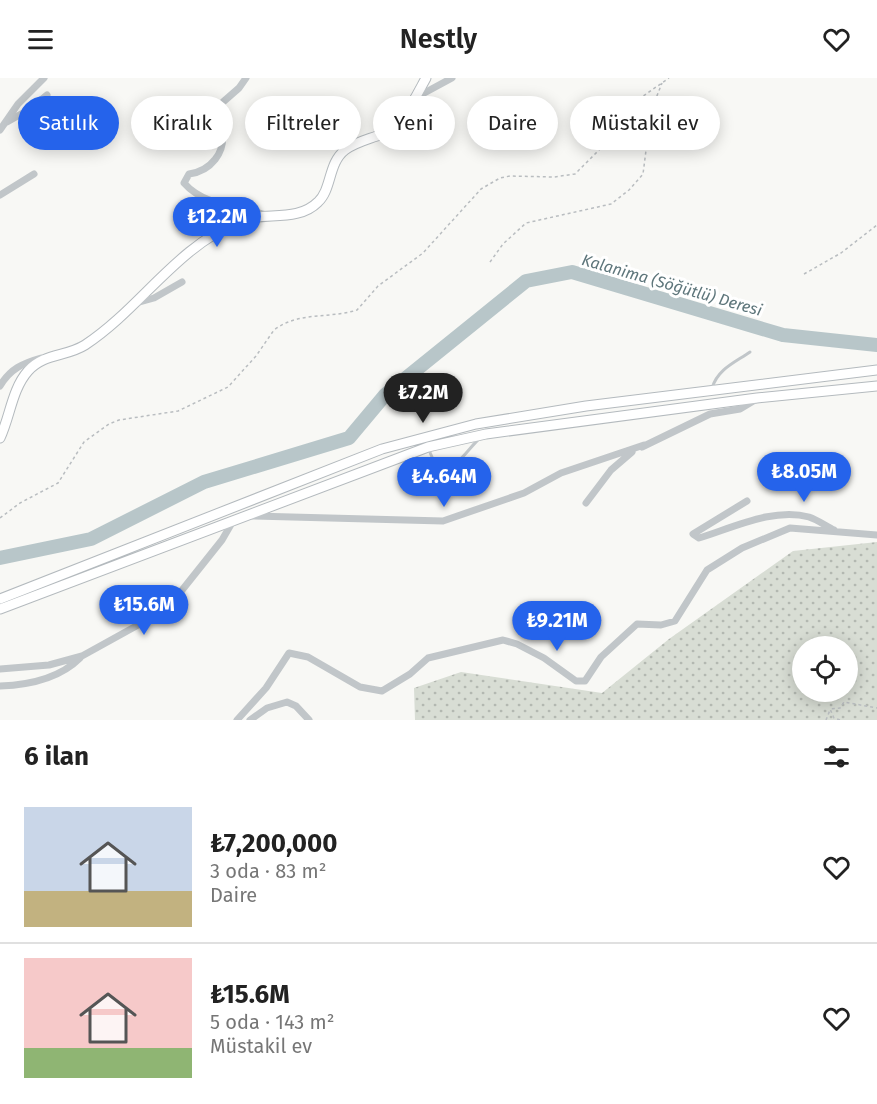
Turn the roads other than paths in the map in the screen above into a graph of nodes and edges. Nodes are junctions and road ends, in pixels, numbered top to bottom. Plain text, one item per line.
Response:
1 (44, 78) edge
2 (246, 78) edge
3 (426, 78) edge
4 (452, 78) edge
5 (47, 95) dead end
6 (229, 96) edge
7 (416, 96) edge
8 (419, 96) edge
9 (1, 127) edge
10 (373, 138) edge
11 (220, 150) edge
12 (34, 174) dead end
13 (0, 195) edge
14 (275, 218) junction
15 (182, 282) dead end
16 (133, 304) junction
17 (750, 352) dead end
18 (47, 357) junction
19 (877, 370) edge
20 (0, 386) edge
21 (877, 386) edge
22 (711, 389) junction
23 (757, 398) junction
24 (486, 434) junction
25 (0, 438) edge
26 (644, 445) junction
27 (428, 447) junction
28 (747, 501) dead end
29 (586, 503) dead end
30 (235, 518) junction
31 (839, 533) junction
32 (877, 535) edge
33 (0, 599) edge
34 (0, 609) edge
35 (82, 656) junction
36 (0, 669) edge
37 (0, 686) edge
38 (237, 720) edge
39 (250, 720) edge
40 (309, 720) edge

1 - 9 street
2 - 6 street
3 - 7 main road
4 - 8 street
5 - 9 street
10 - 14 main road
11 - 14 street
12 - 13 street
14 - 16 main road
15 - 16 street
16 - 18 main road
17 - 22 lane
18 - 20 street
18 - 25 main road
19 - 22 main road
21 - 23 main road
22 - 33 main road
23 - 24 main road
23 - 26 street
24 - 27 main road
24 - 27 lane
26 - 29 street
26 - 30 street
27 - 30 main road
28 - 31 street
30 - 34 main road
30 - 35 street
31 - 32 street
31 - 38 street
35 - 36 street
35 - 37 street
39 - 40 street

